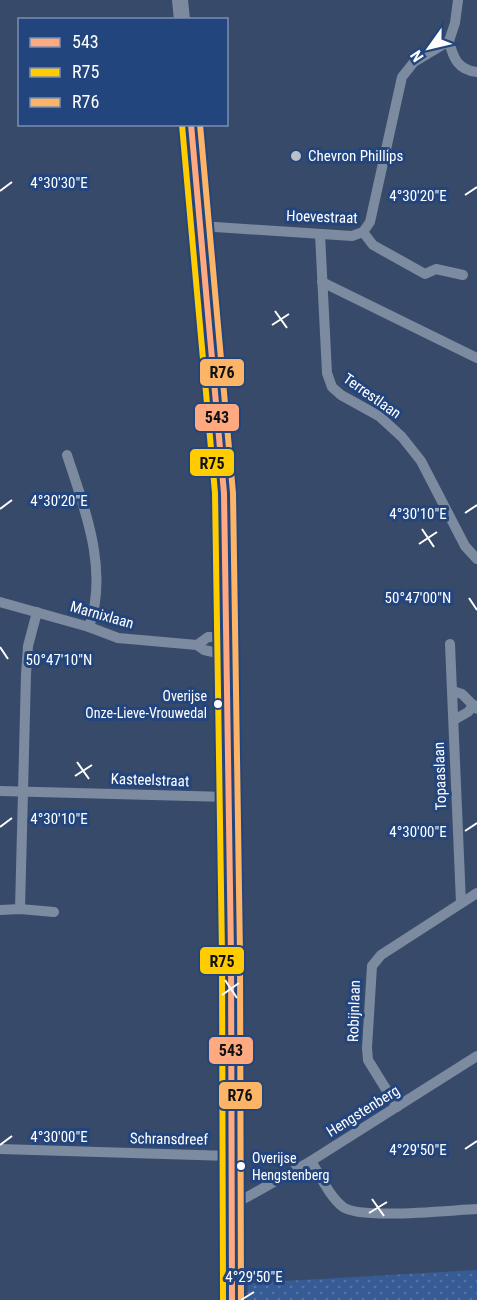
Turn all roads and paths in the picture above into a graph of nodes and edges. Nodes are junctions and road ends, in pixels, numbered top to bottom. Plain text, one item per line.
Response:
1 (180, 0) edge
2 (458, 0) edge
3 (182, 18) edge
4 (449, 41) junction
5 (477, 72) edge
6 (191, 126) edge
7 (200, 226) junction
8 (363, 232) junction
9 (320, 234) junction
10 (463, 275) dead end
11 (322, 282) junction
12 (477, 357) edge
13 (67, 455) dead end
14 (477, 559) edge
15 (0, 602) edge
16 (37, 612) junction
17 (89, 627) junction
18 (227, 637) junction
19 (450, 644) dead end
20 (198, 645) junction
21 (227, 655) junction
22 (453, 691) junction
23 (475, 707) edge
24 (454, 720) junction
25 (0, 791) edge
26 (24, 792) junction
27 (228, 797) junction
28 (477, 893) edge
29 (461, 903) junction
30 (20, 909) junction
31 (0, 910) edge
32 (54, 912) dead end
33 (477, 1056) edge
34 (397, 1107) junction
35 (0, 1149) edge
36 (230, 1156) junction
37 (311, 1161) junction
38 (231, 1205) junction
39 (477, 1209) edge
40 (232, 1300) edge

1 - 3 main road
2 - 4 street
4 - 5 street
4 - 8 street
6 - 7 main road
7 - 9 street, Hoevestraat
7 - 18 main road
8 - 9 street, Hoevestraat
8 - 10 street, Hoevestraat
9 - 11 street, Terrestlaan
11 - 12 street
11 - 14 street, Terrestlaan
13 - 17 street
15 - 16 street, Marnixlaan
16 - 17 street, Marnixlaan
16 - 26 street
17 - 20 street, Marnixlaan
18 - 20 street, Marnixlaan
18 - 21 main road
19 - 22 street, Topaaslaan
20 - 21 street, Marnixlaan
21 - 27 main road
22 - 23 street
22 - 24 street, Topaaslaan
23 - 24 street
24 - 29 street, Topaaslaan
25 - 26 street, Kasteelstraat
26 - 27 street, Kasteelstraat
26 - 30 street
27 - 36 main road
28 - 29 street, Robijnlaan
29 - 34 street, Robijnlaan
30 - 31 street
30 - 32 street
33 - 34 street, Hengstenberg
34 - 37 street, Hengstenberg
35 - 36 street, Schransdreef
36 - 38 main road
37 - 38 street, Hengstenberg
37 - 39 street
38 - 40 main road

